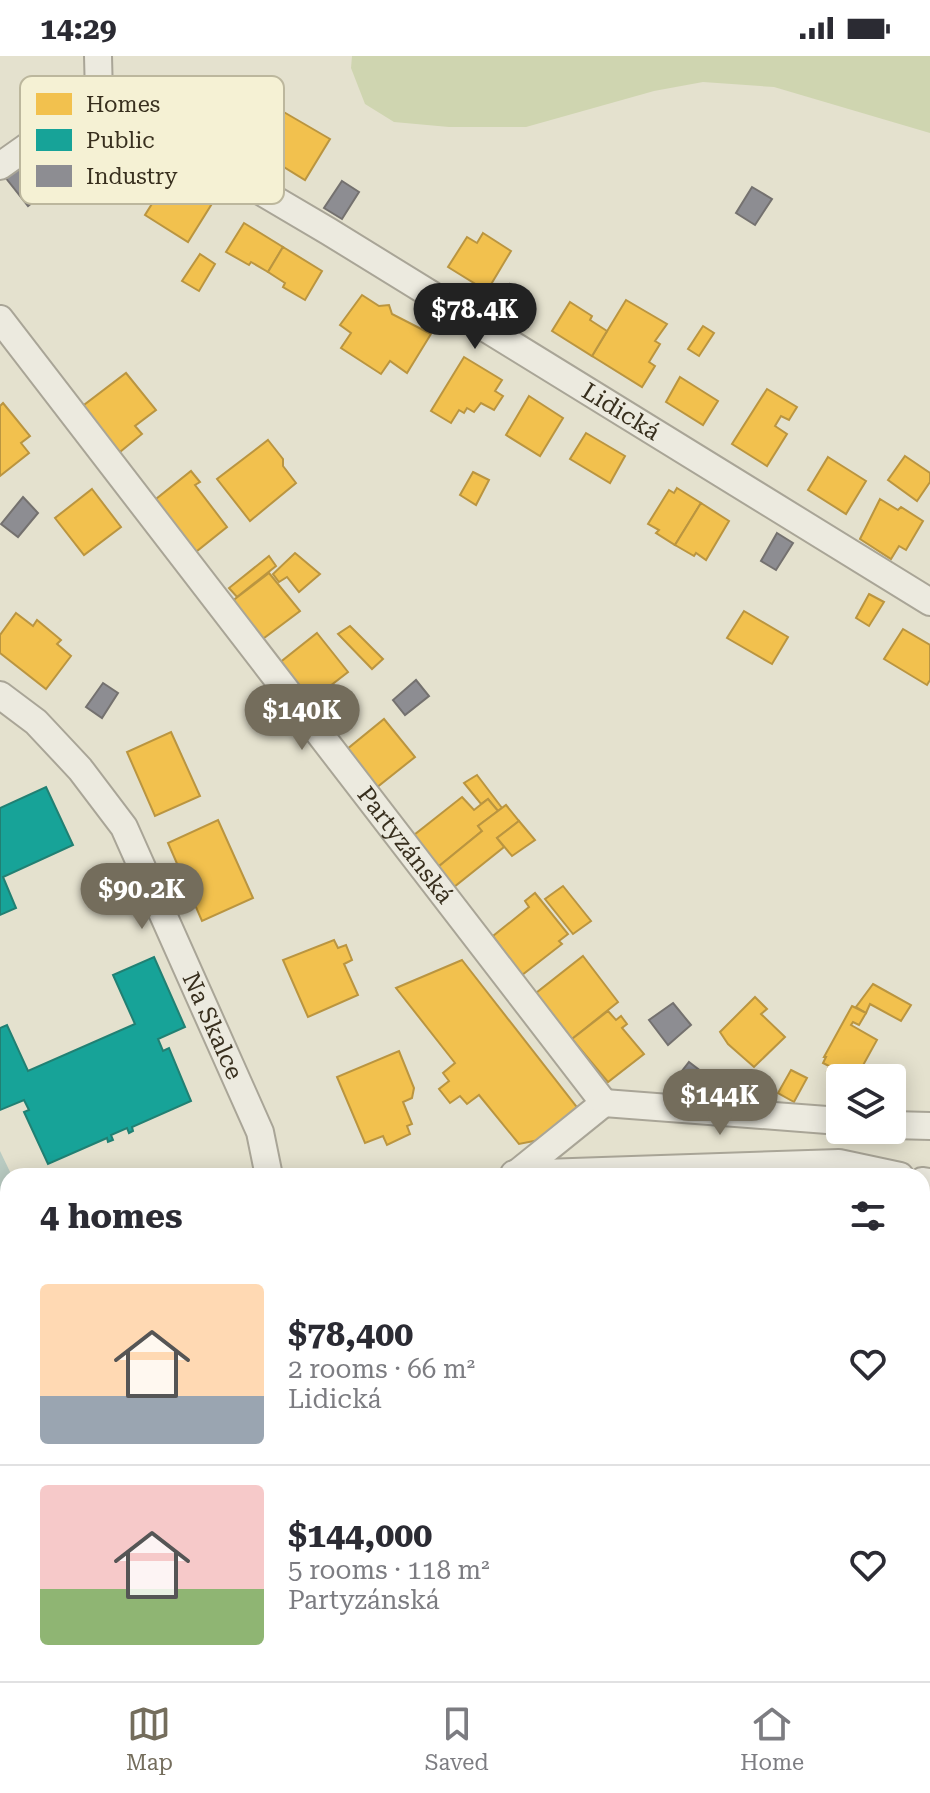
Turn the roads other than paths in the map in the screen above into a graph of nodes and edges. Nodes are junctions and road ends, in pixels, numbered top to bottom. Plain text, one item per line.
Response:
1 (98, 56) edge
2 (98, 76) edge
3 (20, 152) edge
4 (0, 166) edge
5 (282, 204) edge
6 (0, 319) edge
7 (930, 602) edge
8 (0, 695) edge
9 (604, 1103) junction
10 (826, 1120) edge
11 (906, 1125) edge
12 (930, 1126) edge
13 (267, 1168) edge
14 (518, 1168) edge
15 (702, 1168) edge
16 (862, 1168) edge

1 - 2 street
3 - 4 street
5 - 7 street, Lidická
6 - 9 street, Partyzánská
8 - 13 street, Na Skalce
9 - 10 street
9 - 14 street
11 - 12 street
15 - 16 street

